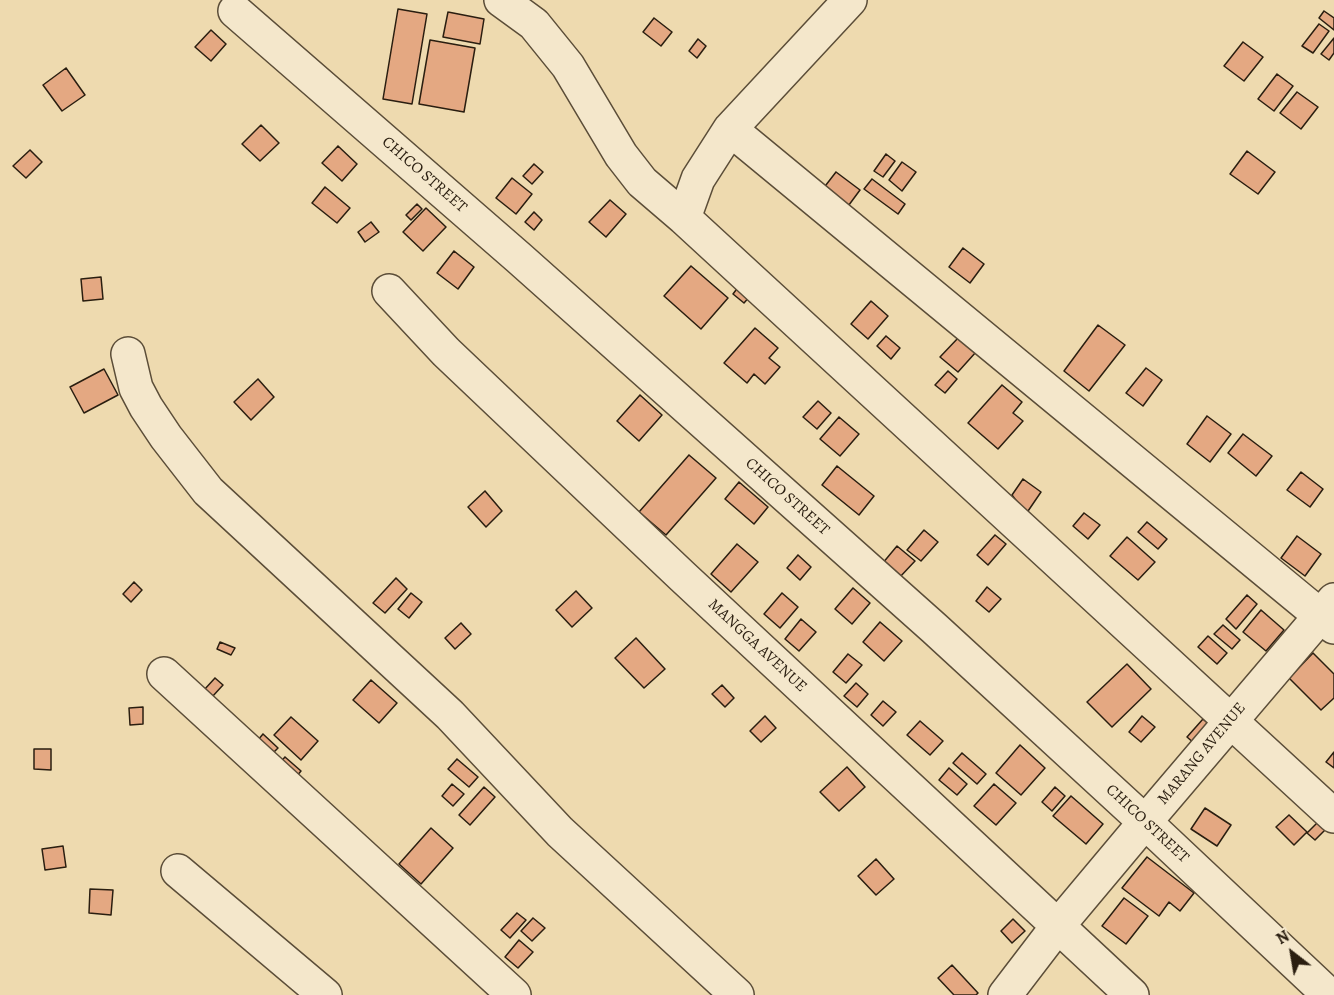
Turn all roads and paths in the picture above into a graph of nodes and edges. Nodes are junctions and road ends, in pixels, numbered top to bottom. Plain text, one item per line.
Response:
1 (501, 0) edge
2 (850, 0) edge
3 (235, 11) dead end
4 (730, 129) junction
5 (684, 218) junction
6 (390, 291) dead end
7 (128, 354) dead end
8 (1330, 614) edge
9 (164, 674) dead end
10 (1230, 720) junction
11 (1334, 816) edge
12 (1145, 822) junction
13 (178, 871) dead end
14 (1057, 927) junction
15 (325, 995) edge
16 (514, 995) edge
17 (737, 995) edge
18 (1005, 995) edge
19 (1132, 995) edge
20 (1329, 995) edge

1 - 5 street
2 - 4 street
3 - 12 street, CHICO STREET
4 - 5 street
4 - 8 street
5 - 10 street
6 - 14 street, MANGGA AVENUE
7 - 17 street
8 - 10 street, MARANG AVENUE
9 - 16 street
10 - 11 street
10 - 12 street, MARANG AVENUE
12 - 14 street, MARANG AVENUE
12 - 20 street, CHICO STREET
13 - 15 street
14 - 18 street, MARANG AVENUE
14 - 19 street, MANGGA AVENUE

